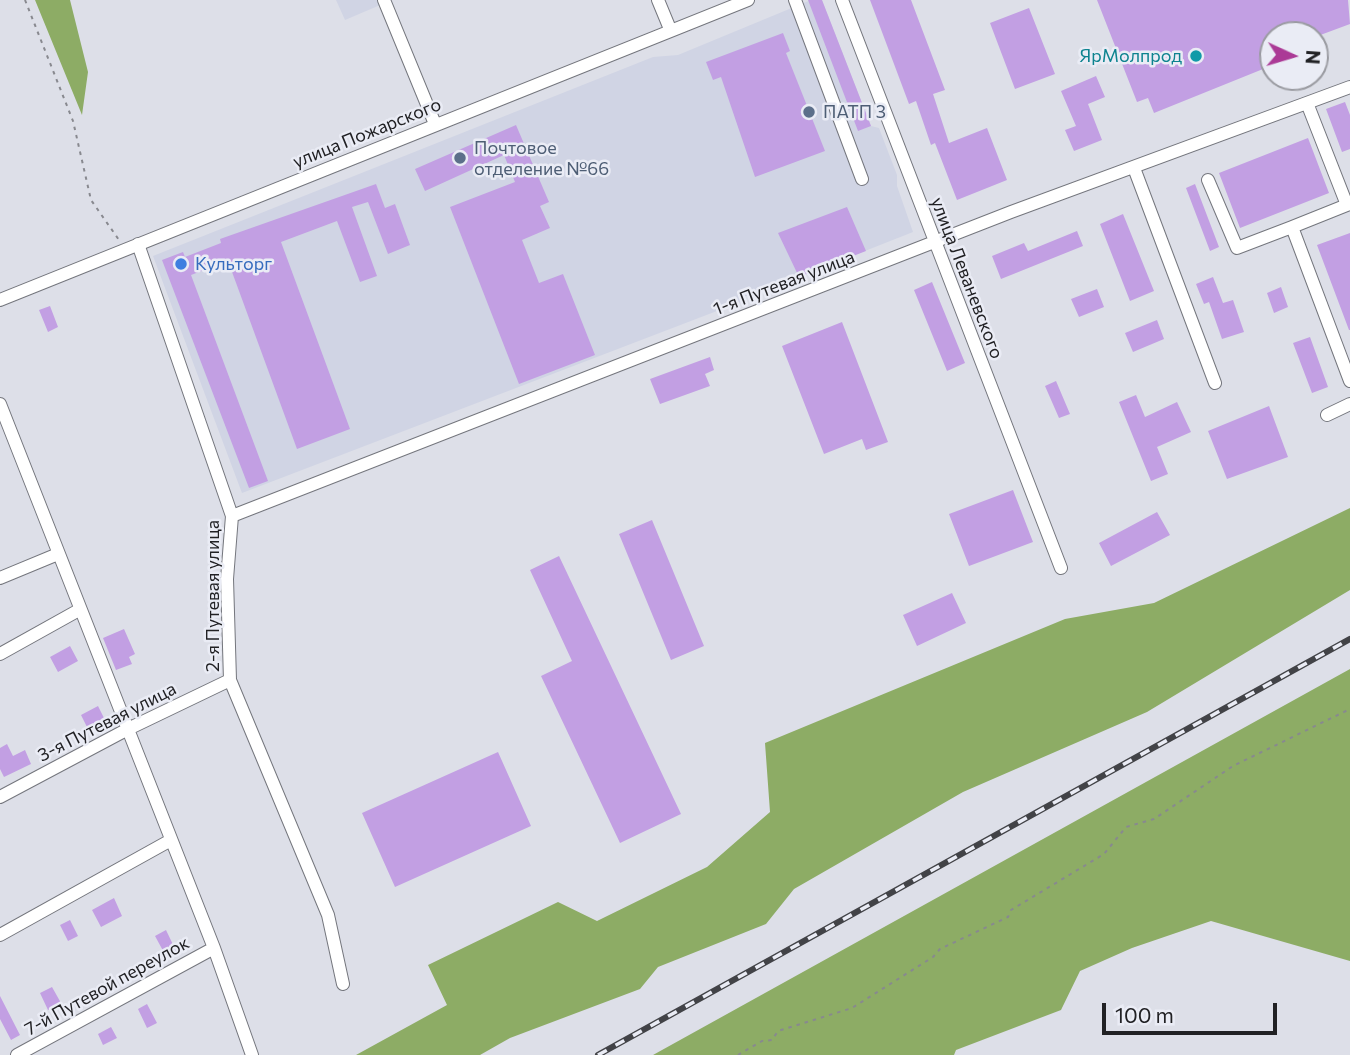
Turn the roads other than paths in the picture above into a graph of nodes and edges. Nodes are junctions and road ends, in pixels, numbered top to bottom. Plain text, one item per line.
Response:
1 (383, 0) edge
2 (658, 0) edge
3 (748, 0) edge
4 (795, 0) edge
5 (842, 0) edge
6 (670, 29) junction
7 (1350, 87) edge
8 (1307, 103) junction
9 (435, 124) junction
10 (1135, 168) junction
11 (862, 179) dead end
12 (1208, 180) dead end
13 (1292, 227) junction
14 (138, 244) junction
15 (935, 244) junction
16 (0, 300) edge
17 (1350, 381) edge
18 (1215, 383) dead end
19 (0, 404) edge
20 (1350, 404) edge
21 (1327, 415) dead end
22 (5, 434) edge
23 (232, 516) junction
24 (58, 554) junction
25 (1061, 568) dead end
26 (0, 578) edge
27 (79, 610) junction
28 (0, 653) edge
29 (230, 680) junction
30 (128, 729) junction
31 (0, 797) edge
32 (171, 840) junction
33 (0, 935) edge
34 (214, 948) junction
35 (343, 984) dead end
36 (17, 1055) edge
37 (252, 1055) edge

1 - 9 street
2 - 6 street
3 - 6 street, улица Пожарского
4 - 11 street
5 - 15 street, улица Леваневского
6 - 9 street, улица Пожарского
7 - 8 street, 1-я Путевая улица
8 - 10 street, 1-я Путевая улица
8 - 13 street
9 - 14 street, улица Пожарского
10 - 15 street, 1-я Путевая улица
10 - 18 street
12 - 13 street
13 - 17 street
14 - 16 street, улица Пожарского
14 - 23 street, 2-я Путевая улица
15 - 23 street, 1-я Путевая улица
15 - 25 street, улица Леваневского
19 - 22 street
20 - 21 street
22 - 24 street
23 - 29 street, 2-я Путевая улица
24 - 26 street
24 - 27 street
27 - 28 street
27 - 30 street
29 - 30 street, 3-я Путевая улица
29 - 35 street, 2-я Путевая улица
30 - 31 street, 3-я Путевая улица
30 - 32 street
32 - 33 street
32 - 34 street
34 - 36 street, 7-й Путевой переулок
34 - 37 street

